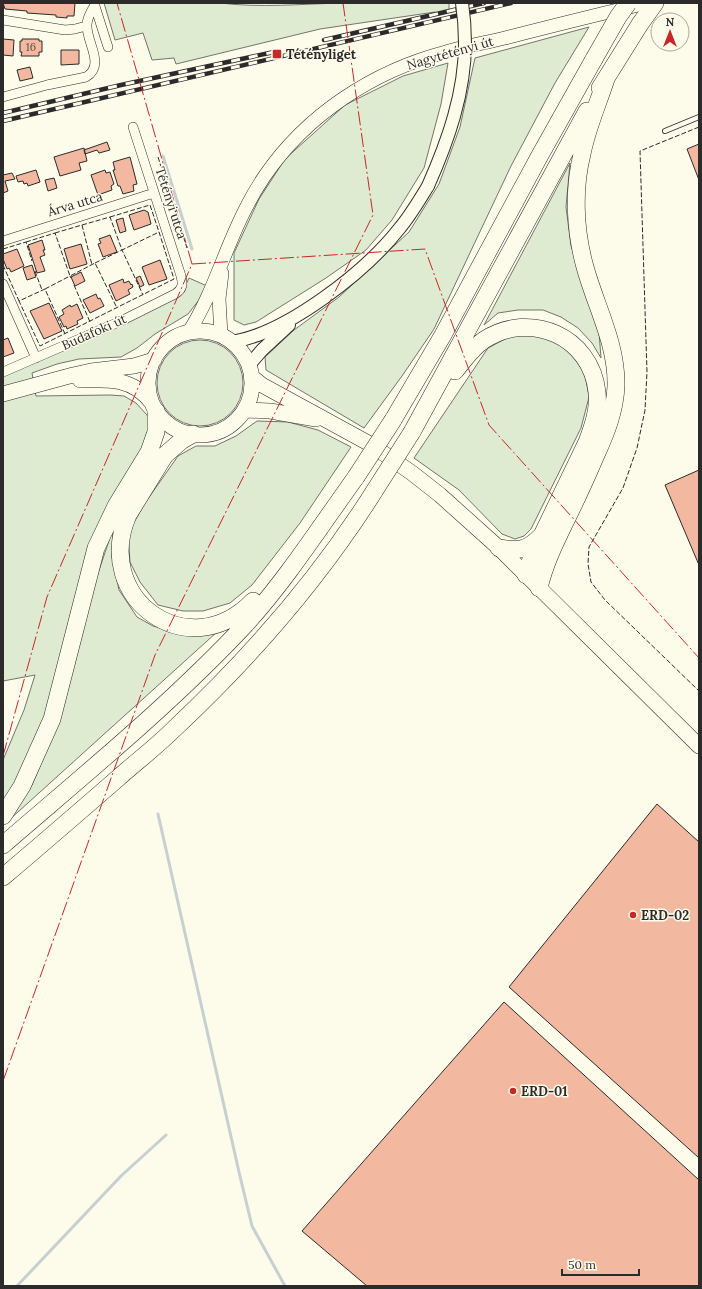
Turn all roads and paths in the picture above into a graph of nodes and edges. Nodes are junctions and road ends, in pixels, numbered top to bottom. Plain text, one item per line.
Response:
1 (462, 3) edge
2 (628, 3) edge
3 (647, 3) edge
4 (655, 3) edge
5 (94, 4) edge
6 (3, 20) edge
7 (86, 26) junction
8 (108, 47) dead end
9 (609, 73) junction
10 (3, 97) edge
11 (699, 117) edge
12 (133, 127) dead end
13 (665, 131) dead end
14 (154, 193) junction
15 (3, 241) edge
16 (223, 261) junction
17 (3, 284) edge
18 (182, 287) joint
19 (300, 314) junction
20 (188, 333) junction
21 (227, 339) junction
22 (36, 358) junction
23 (154, 360) junction
24 (251, 371) junction
25 (3, 372) edge
26 (51, 382) junction
27 (3, 394) edge
28 (155, 407) junction
29 (245, 410) junction
30 (421, 416) junction
31 (329, 422) junction
32 (193, 434) junction
33 (541, 536) junction
34 (307, 546) junction
35 (499, 548) junction
36 (549, 556) junction
37 (526, 575) junction
38 (540, 588) junction
39 (699, 746) edge
40 (3, 816) edge
41 (3, 845) edge
42 (3, 877) edge

1 - 19 street, bridge
2 - 34 highway, bridge
3 - 16 main road, Nagytétényi út
4 - 9 highway
5 - 7 street
5 - 8 street
6 - 7 street
7 - 10 street
9 - 30 highway
9 - 36 highway
11 - 13 lane
12 - 14 street, Tétényi utca
14 - 15 street, Árva utca
14 - 18 street, Tétényi utca
16 - 20 main road, Nagytétényi út
16 - 21 main road, Nagytétényi út
17 - 22 street
18 - 22 street, Budafoki út
19 - 21 street
19 - 24 street
20 - 21 main road
20 - 23 main road
21 - 24 main road
22 - 25 street, Budafoki út
23 - 26 main road
23 - 28 main road
24 - 29 main road
24 - 31 main road
26 - 27 main road
26 - 28 main road
28 - 32 main road
28 - 40 highway
29 - 31 main road
29 - 32 main road
30 - 33 highway
30 - 42 highway, bridge
31 - 35 main road
32 - 34 highway
33 - 35 highway
33 - 37 highway
34 - 41 highway
35 - 37 main road
36 - 37 highway
36 - 38 highway
37 - 38 main road
38 - 39 main road

